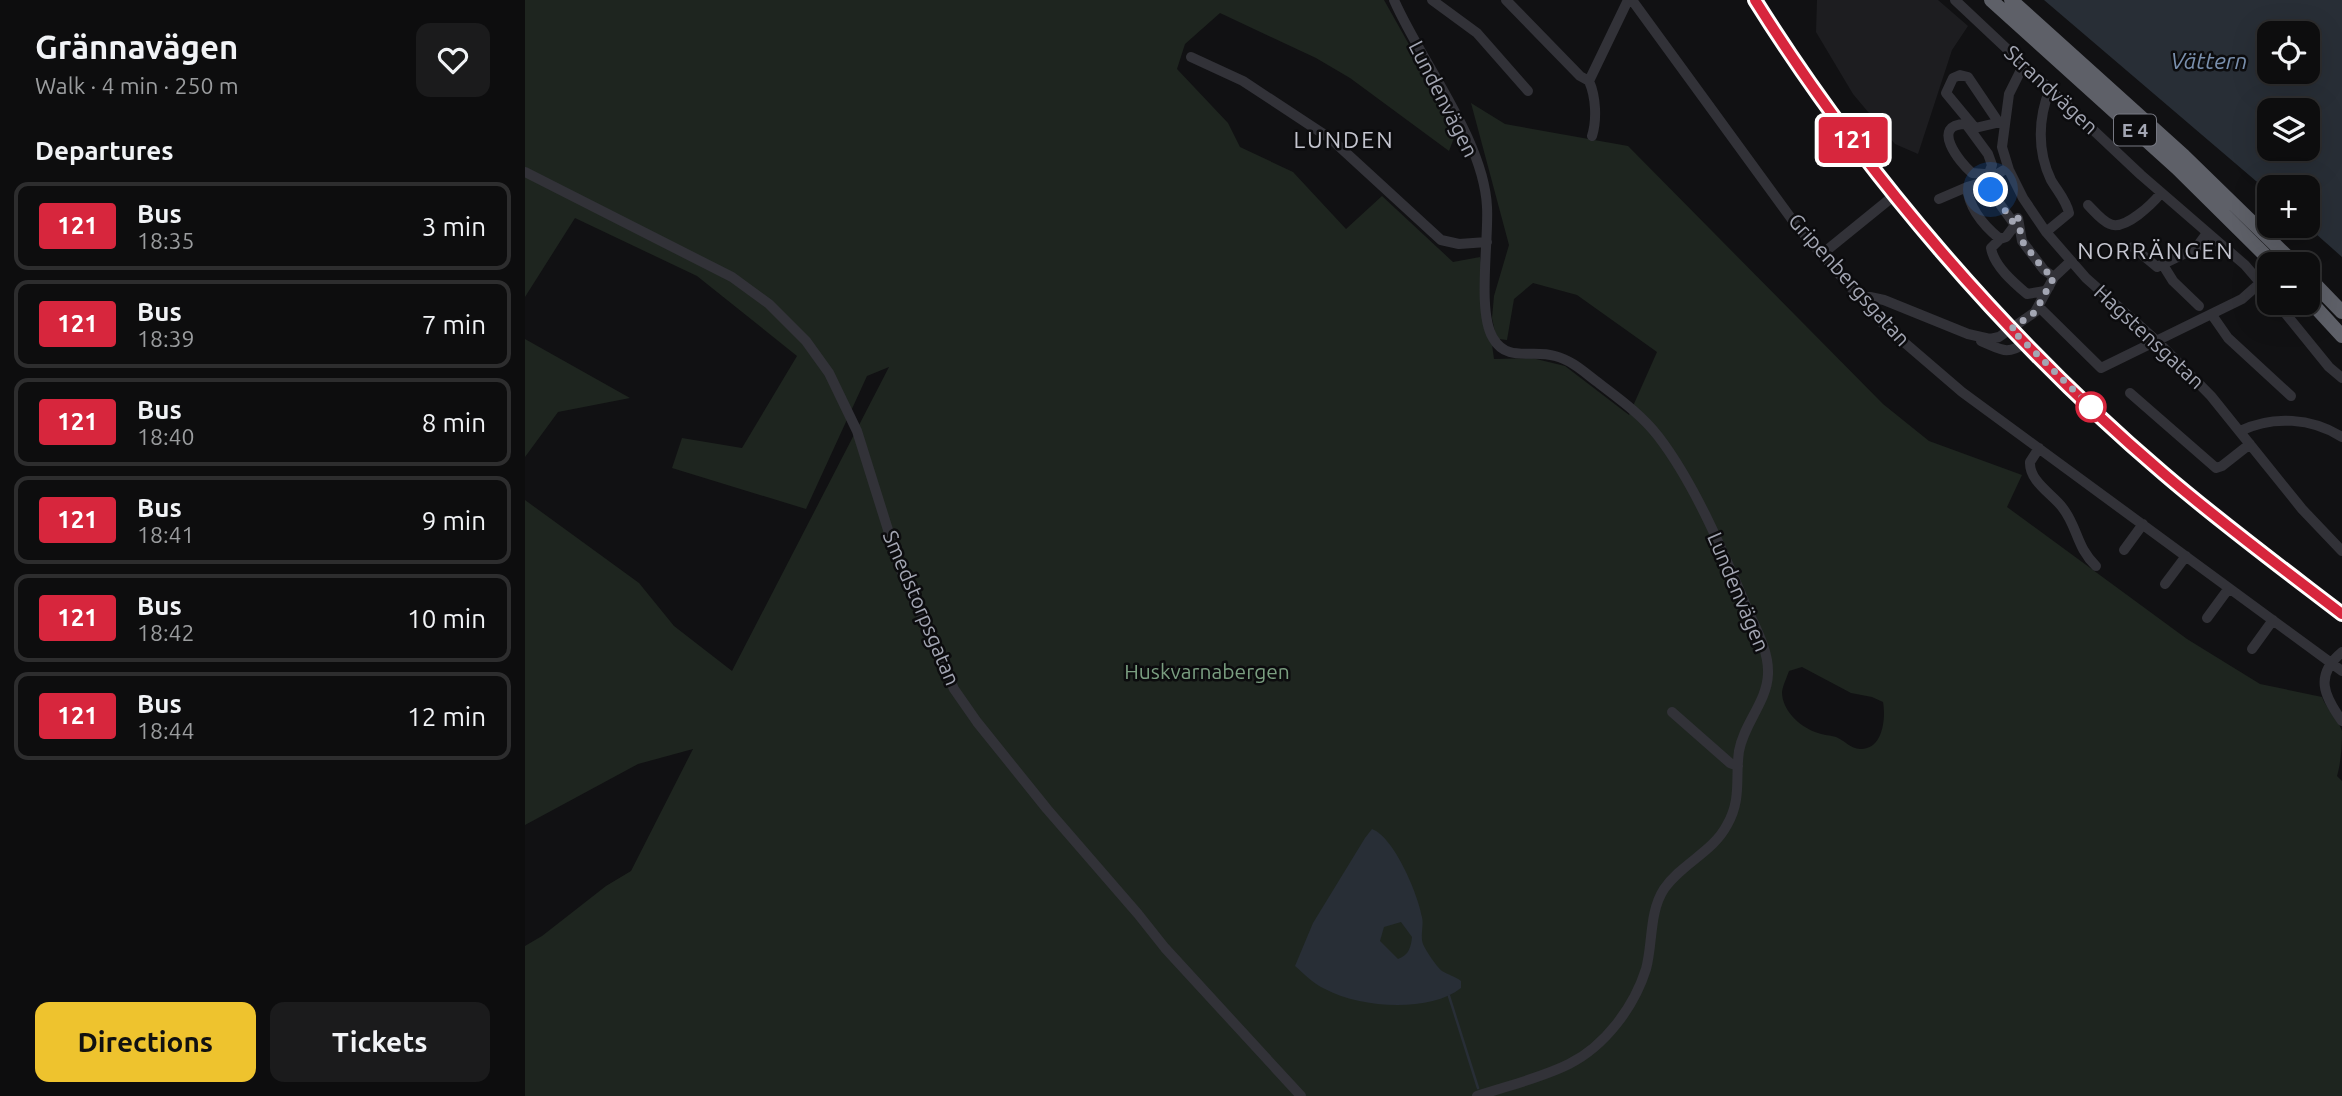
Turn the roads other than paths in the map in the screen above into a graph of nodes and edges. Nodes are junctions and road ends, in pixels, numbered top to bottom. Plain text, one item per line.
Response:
1 (1394, 0) edge
2 (1432, 0) edge
3 (1506, 0) edge
4 (1630, 0) edge
5 (1755, 0) edge
6 (1955, 0) edge
7 (1991, 0) edge
8 (2011, 0) edge
9 (1192, 57) dead end
10 (2024, 64) junction
11 (1589, 81) junction
12 (2050, 89) junction
13 (1528, 91) dead end
14 (2002, 122) junction
15 (1591, 136) dead end
16 (2009, 170) junction
17 (525, 172) edge
18 (1987, 178) junction
19 (1967, 187) junction
20 (2161, 193) junction
21 (1896, 194) junction
22 (1939, 199) dead end
23 (2027, 204) junction
24 (2088, 205) dead end
25 (2017, 221) junction
26 (2046, 232) junction
27 (2207, 233) junction
28 (2000, 239) junction
29 (1487, 242) junction
30 (2133, 247) dead end
31 (2262, 252) edge
32 (2283, 252) edge
33 (1821, 255) junction
34 (2071, 261) junction
35 (2163, 265) junction
36 (2257, 279) edge
37 (2052, 282) junction
38 (2257, 285) edge
39 (2320, 289) edge
40 (1861, 299) junction
41 (2199, 306) dead end
42 (2039, 307) junction
43 (2320, 312) edge
44 (2342, 312) edge
45 (2212, 315) junction
46 (2287, 315) edge
47 (2011, 329) junction
48 (1968, 334) junction
49 (2342, 336) edge
50 (2158, 342) junction
51 (2025, 343) junction
52 (2342, 378) edge
53 (2130, 393) dead end
54 (2291, 396) dead end
55 (2240, 431) junction
56 (2342, 437) edge
57 (2250, 444) junction
58 (2039, 448) junction
59 (2143, 524) junction
60 (2124, 550) dead end
61 (2342, 551) edge
62 (2186, 556) junction
63 (2096, 566) dead end
64 (2165, 584) dead end
65 (2229, 588) junction
66 (2342, 614) edge
67 (2207, 618) dead end
68 (2273, 620) junction
69 (2252, 649) dead end
70 (2342, 652) edge
71 (2332, 663) junction
72 (2342, 671) edge
73 (1672, 712) dead end
74 (2342, 721) edge
75 (1738, 766) junction
76 (1301, 1096) edge
77 (1478, 1096) edge

1 - 29 street, Lundenvägen
2 - 13 street
3 - 11 street
4 - 11 street
4 - 33 street, Gripenbergsgatan
5 - 21 main road
6 - 10 street, Strandvägen
7 - 31 highway, E 4
8 - 32 highway, E 4
9 - 29 street
10 - 12 street, Strandvägen
10 - 14 street, Hagstensgatan
11 - 15 street
12 - 20 street, Strandvägen
12 - 26 street
14 - 14 street
14 - 16 street, Hagstensgatan
16 - 18 street
16 - 23 street, Hagstensgatan
17 - 76 street, Smedstorpsgatan
18 - 18 street
18 - 19 street
18 - 25 street
19 - 22 street
19 - 28 street
20 - 24 street
20 - 27 street, Strandvägen
21 - 33 street
21 - 47 main road
23 - 25 street
23 - 26 street, Hagstensgatan
25 - 28 street
25 - 37 street
26 - 34 street, Hagstensgatan
27 - 35 street
27 - 36 street, Strandvägen
28 - 37 street
29 - 75 street, Lundenvägen
30 - 35 street
33 - 40 street, Gripenbergsgatan
34 - 37 street
34 - 50 street, Hagstensgatan
35 - 41 street
37 - 42 street
38 - 45 street
39 - 44 highway
40 - 48 street
40 - 58 street, Gripenbergsgatan
42 - 47 street
42 - 50 street
43 - 49 highway
45 - 50 street
45 - 54 street
46 - 52 street
47 - 48 street
47 - 51 main road
48 - 51 street
50 - 55 street, Hagstensgatan
51 - 66 main road
53 - 57 street
55 - 56 street
55 - 57 street, Hagstensgatan
57 - 61 street, Hagstensgatan
58 - 59 street, Gripenbergsgatan
58 - 63 street
59 - 60 street
59 - 62 street, Gripenbergsgatan
62 - 64 street
62 - 65 street, Gripenbergsgatan
65 - 67 street
65 - 68 street, Gripenbergsgatan
68 - 69 street
68 - 71 street, Gripenbergsgatan
70 - 71 street
71 - 72 street, Gripenbergsgatan
71 - 74 street
73 - 75 street
75 - 77 street, Lundenvägen

